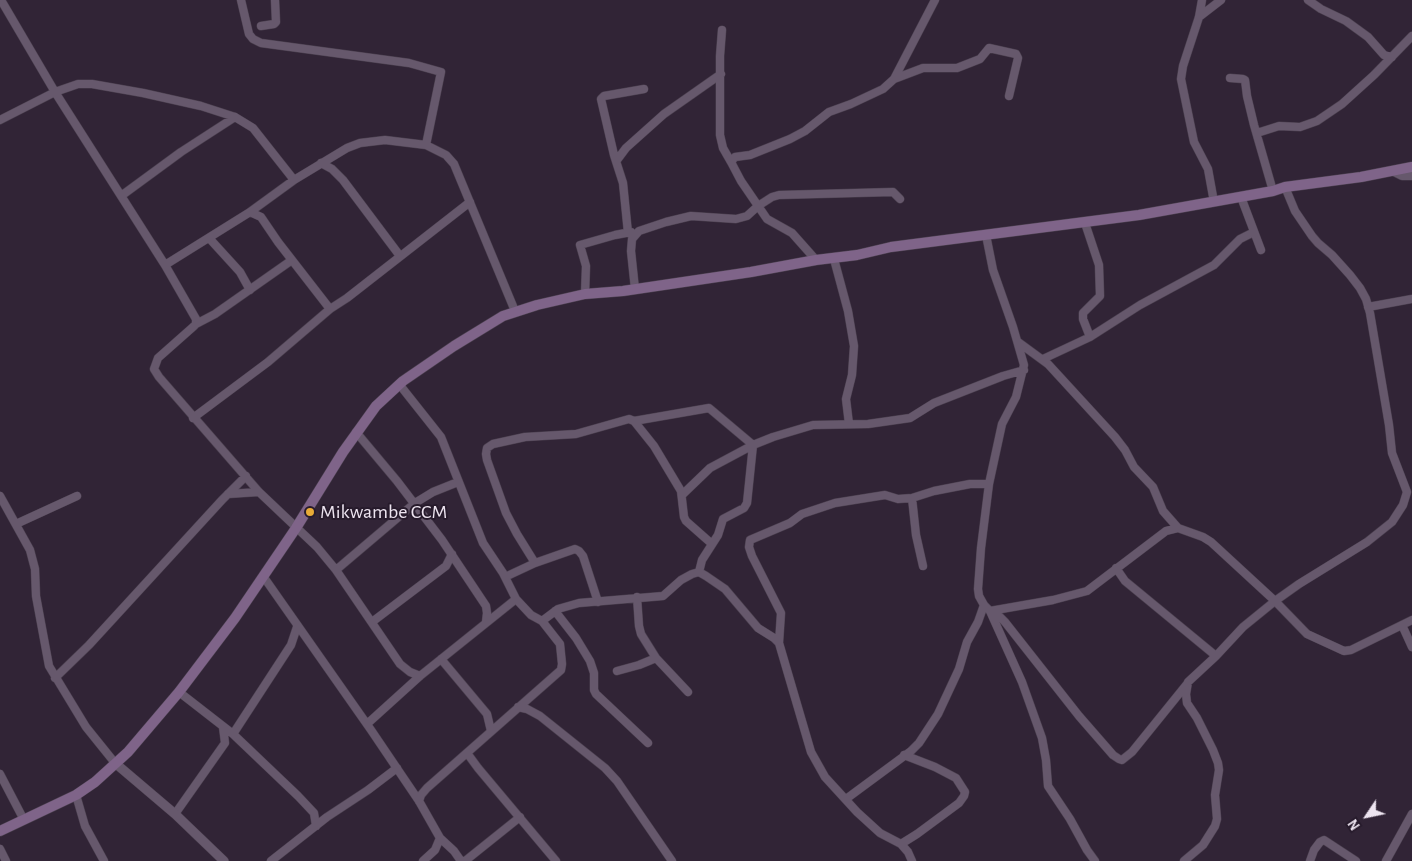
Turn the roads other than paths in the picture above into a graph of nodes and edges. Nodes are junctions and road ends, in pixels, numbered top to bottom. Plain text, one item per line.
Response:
1 (1, 0) edge
2 (241, 0) edge
3 (275, 0) edge
4 (935, 0) edge
5 (1202, 0) edge
6 (1221, 0) edge
7 (1308, 0) edge
8 (1199, 17) junction
9 (261, 26) dead end
10 (722, 30) dead end
11 (1412, 36) edge
12 (1392, 57) junction
13 (720, 74) junction
14 (1230, 78) dead end
15 (894, 79) junction
16 (644, 89) dead end
17 (55, 92) junction
18 (1009, 96) dead end
19 (236, 117) junction
20 (0, 120) edge
21 (1257, 133) junction
22 (426, 145) junction
23 (616, 160) junction
24 (731, 162) junction
25 (322, 164) junction
26 (1412, 167) edge
27 (1390, 170) junction
28 (1412, 176) edge
29 (294, 180) junction
30 (1285, 187) junction
31 (1273, 192) junction
32 (121, 196) junction
33 (1241, 197) junction
34 (900, 199) dead end
35 (470, 202) junction
36 (1214, 202) junction
37 (261, 204) junction
38 (758, 206) junction
39 (250, 212) junction
40 (261, 217) junction
41 (1085, 222) junction
42 (639, 231) junction
43 (1254, 232) junction
44 (628, 233) junction
45 (986, 235) junction
46 (209, 238) junction
47 (1261, 250) dead end
48 (400, 256) junction
49 (834, 259) junction
50 (292, 260) junction
51 (816, 260) junction
52 (165, 264) junction
53 (635, 289) junction
54 (250, 290) junction
55 (585, 294) junction
56 (1412, 299) edge
57 (1368, 308) junction
58 (330, 309) junction
59 (515, 311) junction
60 (196, 324) junction
61 (1090, 337) junction
62 (1018, 342) junction
63 (1043, 359) junction
64 (1024, 370) junction
65 (399, 384) junction
66 (194, 418) junction
67 (634, 421) junction
68 (849, 424) junction
69 (356, 432) junction
70 (753, 445) junction
71 (246, 476) junction
72 (458, 482) junction
73 (989, 484) junction
74 (259, 492) junction
75 (228, 494) junction
76 (682, 494) junction
77 (1410, 495) edge
78 (0, 496) edge
79 (76, 496) dead end
80 (912, 498) junction
81 (415, 504) junction
82 (16, 524) junction
83 (296, 528) junction
84 (1178, 528) junction
85 (712, 544) junction
86 (452, 554) junction
87 (535, 563) junction
88 (923, 566) dead end
89 (1116, 568) junction
90 (336, 570) junction
91 (699, 572) junction
92 (263, 576) junction
93 (505, 577) junction
94 (637, 598) junction
95 (516, 599) junction
96 (1275, 601) junction
97 (598, 602) junction
98 (984, 605) junction
99 (486, 606) junction
100 (555, 611) junction
101 (990, 611) junction
102 (499, 613) junction
103 (1412, 620) edge
104 (542, 621) junction
105 (372, 622) junction
106 (486, 622) junction
107 (1402, 625) junction
108 (297, 627) junction
109 (779, 644) junction
110 (1412, 647) edge
111 (1216, 656) junction
112 (656, 658) junction
113 (441, 659) junction
114 (617, 671) dead end
115 (420, 676) junction
116 (55, 678) junction
117 (1188, 682) junction
118 (179, 692) junction
119 (688, 692) dead end
120 (1172, 701) junction
121 (1187, 704) junction
122 (518, 707) junction
123 (489, 718) junction
124 (503, 720) junction
125 (367, 724) junction
126 (223, 727) junction
127 (491, 731) junction
128 (232, 734) junction
129 (648, 743) dead end
130 (468, 753) junction
131 (904, 755) junction
132 (115, 764) junction
133 (396, 768) junction
134 (0, 774) edge
135 (76, 795) junction
136 (846, 799) junction
137 (419, 801) junction
138 (314, 813) junction
139 (175, 814) junction
140 (1412, 814) edge
141 (328, 817) junction
142 (520, 817) junction
143 (24, 820) junction
144 (316, 826) junction
145 (0, 830) edge
146 (440, 838) junction
147 (901, 844) junction
148 (0, 849) edge
149 (6, 861) edge
150 (104, 861) edge
151 (224, 861) edge
152 (271, 861) edge
153 (422, 861) edge
154 (463, 861) edge
155 (556, 861) edge
156 (672, 861) edge
157 (912, 861) edge
158 (1095, 861) edge
159 (1184, 861) edge
160 (1310, 861) edge
161 (1356, 861) edge
162 (1386, 861) edge

1 - 17 street
2 - 22 street
3 - 9 street
4 - 15 street
5 - 8 street
6 - 8 street
7 - 12 street
8 - 36 street
10 - 13 street
11 - 12 street
12 - 21 street
13 - 23 street
13 - 24 street
14 - 21 street
15 - 18 street
15 - 24 street
16 - 23 street
17 - 19 street
17 - 20 street
17 - 32 street
19 - 29 street
19 - 32 street
21 - 31 street
22 - 25 street
22 - 35 street
23 - 44 street
24 - 38 street
25 - 29 street
25 - 48 street
26 - 27 main road
27 - 28 street
27 - 30 main road
29 - 37 street
30 - 31 main road
30 - 57 street
31 - 33 main road
32 - 52 street
33 - 36 main road
33 - 43 street
34 - 38 street
35 - 48 street
35 - 59 street
36 - 41 main road
37 - 39 street
37 - 40 street
38 - 42 street
38 - 51 street
39 - 40 street
39 - 46 street
40 - 50 street
41 - 45 main road
41 - 61 street
42 - 44 street
42 - 53 street
43 - 47 street
43 - 61 street
44 - 55 street
45 - 49 main road
45 - 62 street
46 - 52 street
46 - 54 street
48 - 58 street
49 - 51 main road
49 - 68 street
50 - 54 street
50 - 58 street
51 - 53 main road
52 - 60 street
53 - 55 main road
54 - 60 street
55 - 59 main road
56 - 57 street
57 - 77 street
58 - 66 street
59 - 65 main road
60 - 66 street
61 - 63 street
62 - 63 street
62 - 64 street
63 - 84 street
64 - 68 street
64 - 73 street
65 - 69 main road
65 - 72 street
66 - 71 street
67 - 70 street
67 - 76 street
67 - 87 street
68 - 70 street
69 - 81 street
69 - 83 main road
70 - 76 street
70 - 85 street
71 - 74 street
71 - 75 street
72 - 81 street
72 - 93 street
73 - 80 street
73 - 98 street
74 - 75 street
74 - 83 street
75 - 116 street
76 - 85 street
77 - 96 street
78 - 82 street
79 - 82 street
80 - 88 street
80 - 109 street
81 - 86 street
81 - 90 street
82 - 116 street
83 - 90 street
83 - 92 main road
84 - 89 street
84 - 96 street
85 - 91 street
86 - 99 street
86 - 105 street
87 - 93 street
87 - 97 street
89 - 101 street
89 - 111 street
90 - 105 street
91 - 94 street
91 - 109 street
92 - 108 street
92 - 118 main road
93 - 95 street
94 - 97 street
94 - 112 street
95 - 102 street
95 - 104 street
96 - 107 street
96 - 111 street
97 - 100 street
98 - 101 street
98 - 131 street
99 - 102 street
99 - 106 street
100 - 104 street
100 - 129 street
101 - 120 street
101 - 158 street
102 - 106 street
103 - 107 street
104 - 122 street
105 - 115 street
106 - 113 street
107 - 110 street
108 - 125 street
108 - 128 street
109 - 136 street
111 - 117 street
112 - 114 street
112 - 119 street
113 - 115 street
113 - 123 street
115 - 125 street
116 - 132 street
117 - 120 street
117 - 121 street
118 - 126 street
118 - 132 main road
120 - 121 street
121 - 159 street
122 - 124 street
122 - 156 street
123 - 124 street
123 - 127 street
124 - 127 street
125 - 133 street
126 - 128 street
126 - 139 street
127 - 130 street
128 - 138 street
130 - 137 street
130 - 142 street
131 - 136 street
131 - 147 street
132 - 135 main road
132 - 139 street
133 - 137 street
133 - 141 street
134 - 143 street
135 - 143 main road
135 - 150 street
136 - 147 street
137 - 146 street
138 - 141 street
138 - 144 street
139 - 151 street
140 - 162 street
141 - 144 street
142 - 154 street
142 - 155 street
143 - 145 main road
144 - 152 street
146 - 153 street
146 - 154 street
147 - 157 street
148 - 149 street
160 - 161 street

